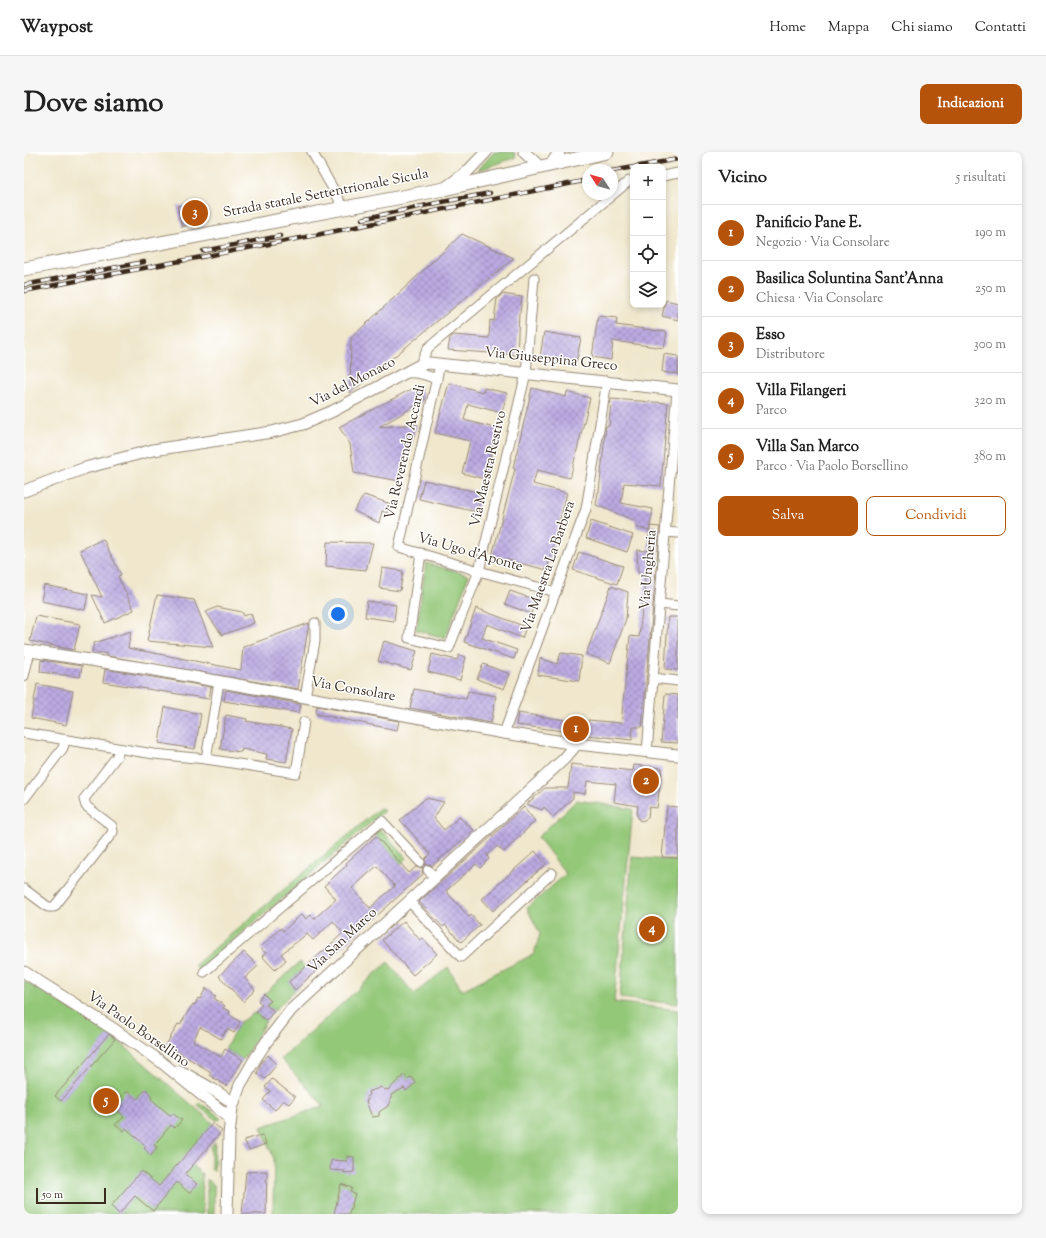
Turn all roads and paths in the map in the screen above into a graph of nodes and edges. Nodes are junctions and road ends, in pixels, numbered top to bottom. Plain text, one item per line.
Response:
1 (312, 152) edge
2 (486, 152) edge
3 (524, 152) edge
4 (559, 152) edge
5 (606, 152) edge
6 (545, 166) junction
7 (678, 173) edge
8 (666, 175) edge
9 (630, 181) edge
10 (444, 189) junction
11 (344, 208) junction
12 (24, 269) edge
13 (534, 278) dead end
14 (440, 364) junction
15 (420, 365) junction
16 (406, 373) junction
17 (526, 373) junction
18 (437, 380) junction
19 (607, 381) junction
20 (678, 390) edge
21 (24, 491) edge
22 (666, 532) junction
23 (678, 533) edge
24 (399, 547) joint
25 (421, 553) junction
26 (479, 571) junction
27 (556, 592) junction
28 (660, 604) junction
29 (678, 606) edge
30 (315, 623) dead end
31 (27, 650) edge
32 (24, 676) edge
33 (653, 678) junction
34 (678, 680) edge
35 (219, 682) junction
36 (305, 697) junction
37 (304, 722) dead end
38 (504, 732) junction
39 (24, 733) edge
40 (66, 740) junction
41 (577, 744) junction
42 (119, 749) junction
43 (647, 752) junction
44 (678, 755) edge
45 (206, 759) junction
46 (24, 799) edge
47 (420, 862) dead end
48 (552, 873) dead end
49 (24, 889) edge
50 (409, 901) junction
51 (24, 972) edge
52 (204, 972) dead end
53 (160, 1061) junction
54 (234, 1103) junction
55 (230, 1118) junction
56 (227, 1214) edge

1 - 11 street
2 - 10 street
3 - 6 street
4 - 6 street
5 - 6 main road, Strada statale Settentrionale Sicula
6 - 10 main road, Strada statale Settentrionale Sicula
7 - 8 street
9 - 15 street
10 - 11 main road, Strada statale Settentrionale Sicula
11 - 12 main road, Strada statale Settentrionale Sicula
13 - 17 street, Via Maestra Restivo
14 - 15 street, Via Giuseppina Greco
14 - 17 street, Via Giuseppina Greco
14 - 18 street, Via Reverendo Accardi
15 - 16 street, Via del Monaco
16 - 18 street
16 - 21 street, Via del Monaco
17 - 19 street, Via Giuseppina Greco
17 - 26 street, Via Maestra Restivo
18 - 24 street, Via Reverendo Accardi
19 - 20 street, Via Giuseppina Greco
19 - 27 street, Via Maestra La Barbera
20 - 22 street, Via Ungheria
22 - 23 street
22 - 28 street, Via Ungheria
24 - 25 street, Via Ugo d'Aponte
25 - 26 street, Via Ugo d'Aponte
25 - 26 street, Via Maestra Restivo
26 - 27 street, Via Ugo d'Aponte
27 - 38 street, Via Maestra La Barbera
28 - 29 street
28 - 33 street, Via Ungheria
30 - 36 street
31 - 32 street
31 - 35 street, Via Consolare
33 - 34 street
33 - 43 street, Via Ungheria
35 - 36 street, Via Consolare
35 - 45 street
36 - 38 street, Via Consolare
37 - 45 street
38 - 41 street, Via Consolare
39 - 40 street
40 - 42 street
40 - 46 street
41 - 43 street, Via Consolare
41 - 50 street, Via San Marco
42 - 45 street
42 - 49 street
43 - 44 street, Via Consolare
47 - 52 street
48 - 50 street
50 - 54 street, Via San Marco
51 - 53 street, Via Paolo Borsellino
53 - 54 street
53 - 55 street, Via Paolo Borsellino
54 - 55 street, Via San Marco
55 - 56 street, Via San Marco

